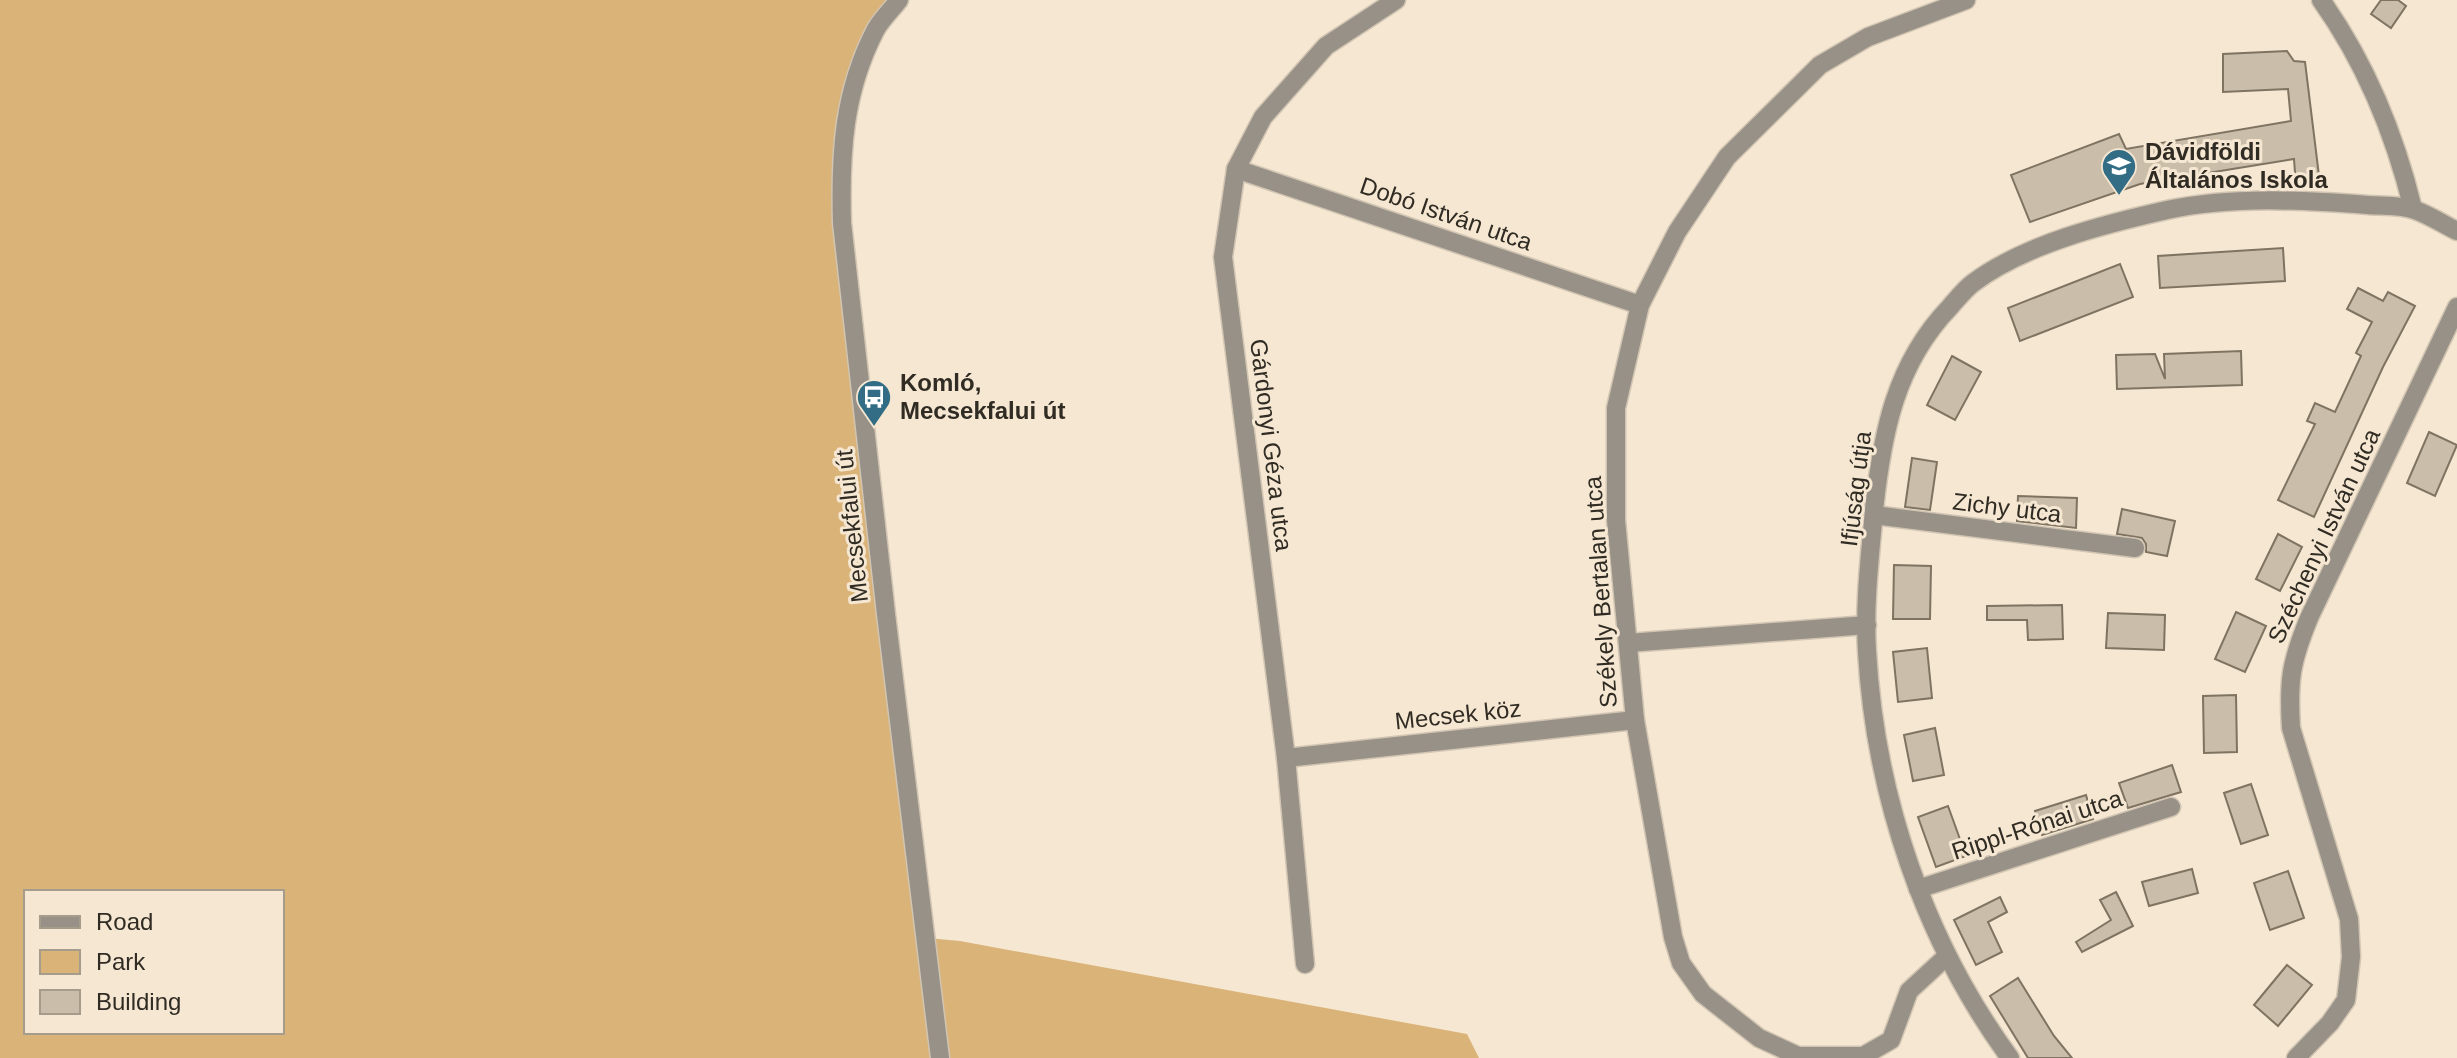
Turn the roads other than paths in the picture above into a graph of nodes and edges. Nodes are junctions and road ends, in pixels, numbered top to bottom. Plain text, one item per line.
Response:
1 (899, 0) edge
2 (1396, 0) edge
3 (1966, 0) edge
4 (2321, 0) edge
5 (1236, 169) junction
6 (2413, 209) junction
7 (2457, 231) edge
8 (1640, 305) junction
9 (2457, 307) edge
10 (1874, 515) junction
11 (2135, 548) dead end
12 (1867, 625) junction
13 (1628, 643) junction
14 (1635, 720) junction
15 (1286, 758) junction
16 (2171, 807) dead end
17 (1918, 889) junction
18 (1947, 956) junction
19 (1305, 964) dead end
20 (940, 1058) edge
21 (2010, 1058) edge
22 (2296, 1058) edge

1 - 20 street, Mecsekfalui út
2 - 5 street, Gárdonyi Géza utca
3 - 8 street, Székely Bertalan utca
4 - 6 street
5 - 8 street, Dobó István utca
5 - 15 street, Gárdonyi Géza utca
6 - 7 street, Ifjúság útja
6 - 10 street, Ifjúság útja
8 - 13 street, Székely Bertalan utca
9 - 22 street, Széchenyi István utca
10 - 11 street, Zichy utca
10 - 12 street, Ifjúság útja
12 - 13 street
12 - 17 street, Ifjúság útja
13 - 14 street, Székely Bertalan utca
14 - 15 street, Mecsek köz
14 - 18 street, Székely Bertalan utca
15 - 19 street, Gárdonyi Géza utca
16 - 17 street, Rippl-Rónai utca
17 - 18 street, Ifjúság útja
18 - 21 street, Ifjúság útja

